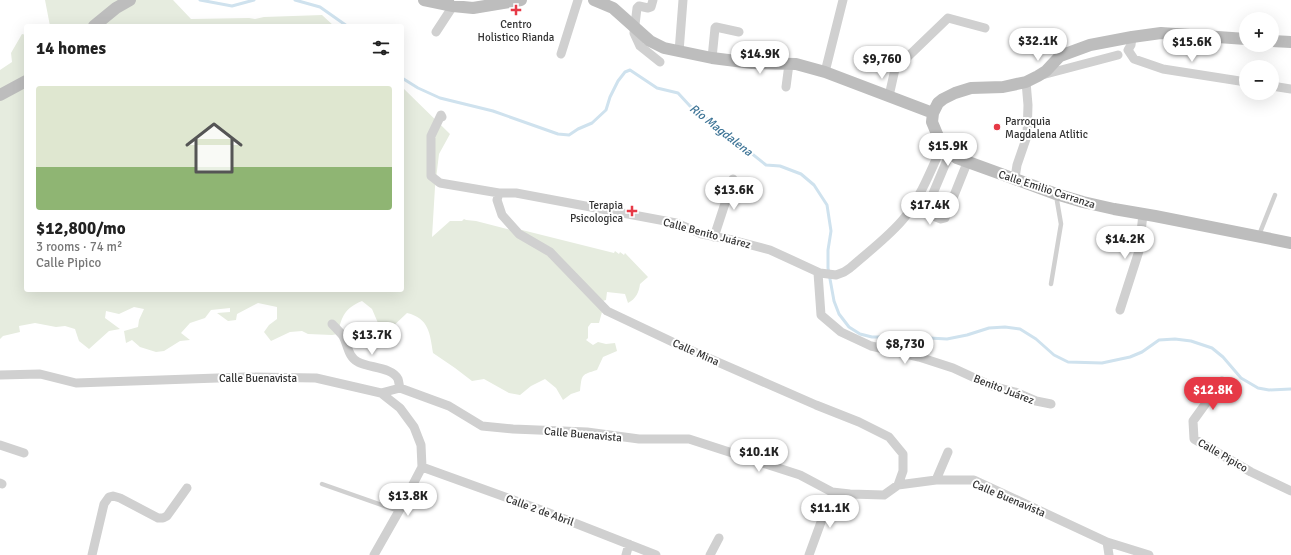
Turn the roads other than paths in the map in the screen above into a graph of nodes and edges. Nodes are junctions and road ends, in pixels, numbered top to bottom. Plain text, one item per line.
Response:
1 (130, 0) edge
2 (424, 0) edge
3 (521, 0) edge
4 (578, 0) edge
5 (594, 0) edge
6 (653, 0) edge
7 (683, 0) edge
8 (843, 0) edge
9 (446, 3) edge
10 (96, 24) edge
11 (634, 28) junction
12 (985, 28) dead end
13 (436, 32) dead end
14 (739, 32) dead end
15 (1132, 37) junction
16 (1239, 39) edge
17 (1279, 41) edge
18 (1291, 42) edge
19 (679, 52) junction
20 (561, 54) dead end
21 (1118, 56) dead end
22 (712, 58) junction
23 (660, 62) dead end
24 (789, 64) junction
25 (825, 72) junction
26 (1038, 76) junction
27 (1239, 81) edge
28 (24, 82) edge
29 (1026, 82) junction
30 (786, 87) dead end
31 (1279, 87) edge
32 (1291, 89) edge
33 (0, 95) edge
34 (889, 96) junction
35 (933, 112) junction
36 (442, 117) dead end
37 (946, 150) junction
38 (967, 163) junction
39 (1015, 178) junction
40 (733, 179) dead end
41 (499, 193) junction
42 (1056, 194) junction
43 (1275, 195) dead end
44 (1143, 214) junction
45 (714, 237) junction
46 (1259, 237) junction
47 (1291, 243) edge
48 (819, 273) junction
49 (1051, 284) dead end
50 (1120, 310) dead end
51 (332, 324) dead end
52 (0, 375) edge
53 (1222, 381) dead end
54 (400, 388) junction
55 (381, 393) junction
56 (1051, 404) dead end
57 (0, 444) edge
58 (948, 452) dead end
59 (24, 453) dead end
60 (422, 467) junction
61 (936, 480) junction
62 (322, 484) dead end
63 (898, 485) junction
64 (187, 488) dead end
65 (1291, 491) edge
66 (832, 492) junction
67 (399, 512) junction
68 (719, 538) dead end
69 (1107, 542) junction
70 (629, 544) junction
71 (92, 555) edge
72 (374, 555) edge
73 (626, 555) edge
74 (656, 555) edge
75 (710, 555) edge
76 (809, 555) edge
77 (1110, 555) edge
78 (1149, 555) edge

1 - 10 street
2 - 9 street
3 - 9 street
4 - 20 street
5 - 11 street
6 - 11 street
7 - 19 street
8 - 25 street
9 - 13 street
11 - 19 street
11 - 23 street
12 - 34 street
14 - 22 street
15 - 16 street
15 - 26 street
15 - 27 street
17 - 18 street
19 - 22 street
21 - 26 street
22 - 24 street
24 - 25 street
24 - 30 street
25 - 34 street
26 - 29 street
28 - 33 street
29 - 35 street
29 - 39 street
31 - 32 street
34 - 35 street
35 - 37 street
36 - 41 street, Calle Benito Juárez
37 - 38 street, Calle Emilio Carranza
37 - 38 street
37 - 48 street, Calle Benito Juárez
38 - 39 street, Calle Emilio Carranza
39 - 42 street, Calle Emilio Carranza
40 - 45 street
41 - 45 street, Calle Benito Juárez
41 - 63 street, Calle Mina
42 - 44 street, Calle Emilio Carranza
42 - 49 lane
43 - 46 lane
44 - 46 street, Calle Emilio Carranza
44 - 50 street
45 - 48 street, Calle Benito Juárez
46 - 47 street, Calle Emilio Carranza
48 - 56 street, Benito Juárez
51 - 54 street
52 - 55 street, Calle Buenavista
53 - 65 street, Calle Pipico
54 - 55 street, Calle Buenavista
54 - 66 street, Calle Buenavista
55 - 60 street
57 - 59 street
58 - 61 street
60 - 67 street
60 - 70 street, Calle 2 de Abril
61 - 63 street, Calle Buenavista
61 - 69 street, Calle Buenavista
62 - 67 lane
63 - 66 street, Calle Buenavista
64 - 71 street
66 - 76 street
67 - 72 street
68 - 75 street
69 - 77 street
69 - 78 street, Calle Buenavista
70 - 73 street
70 - 74 street, Calle 2 de Abril

